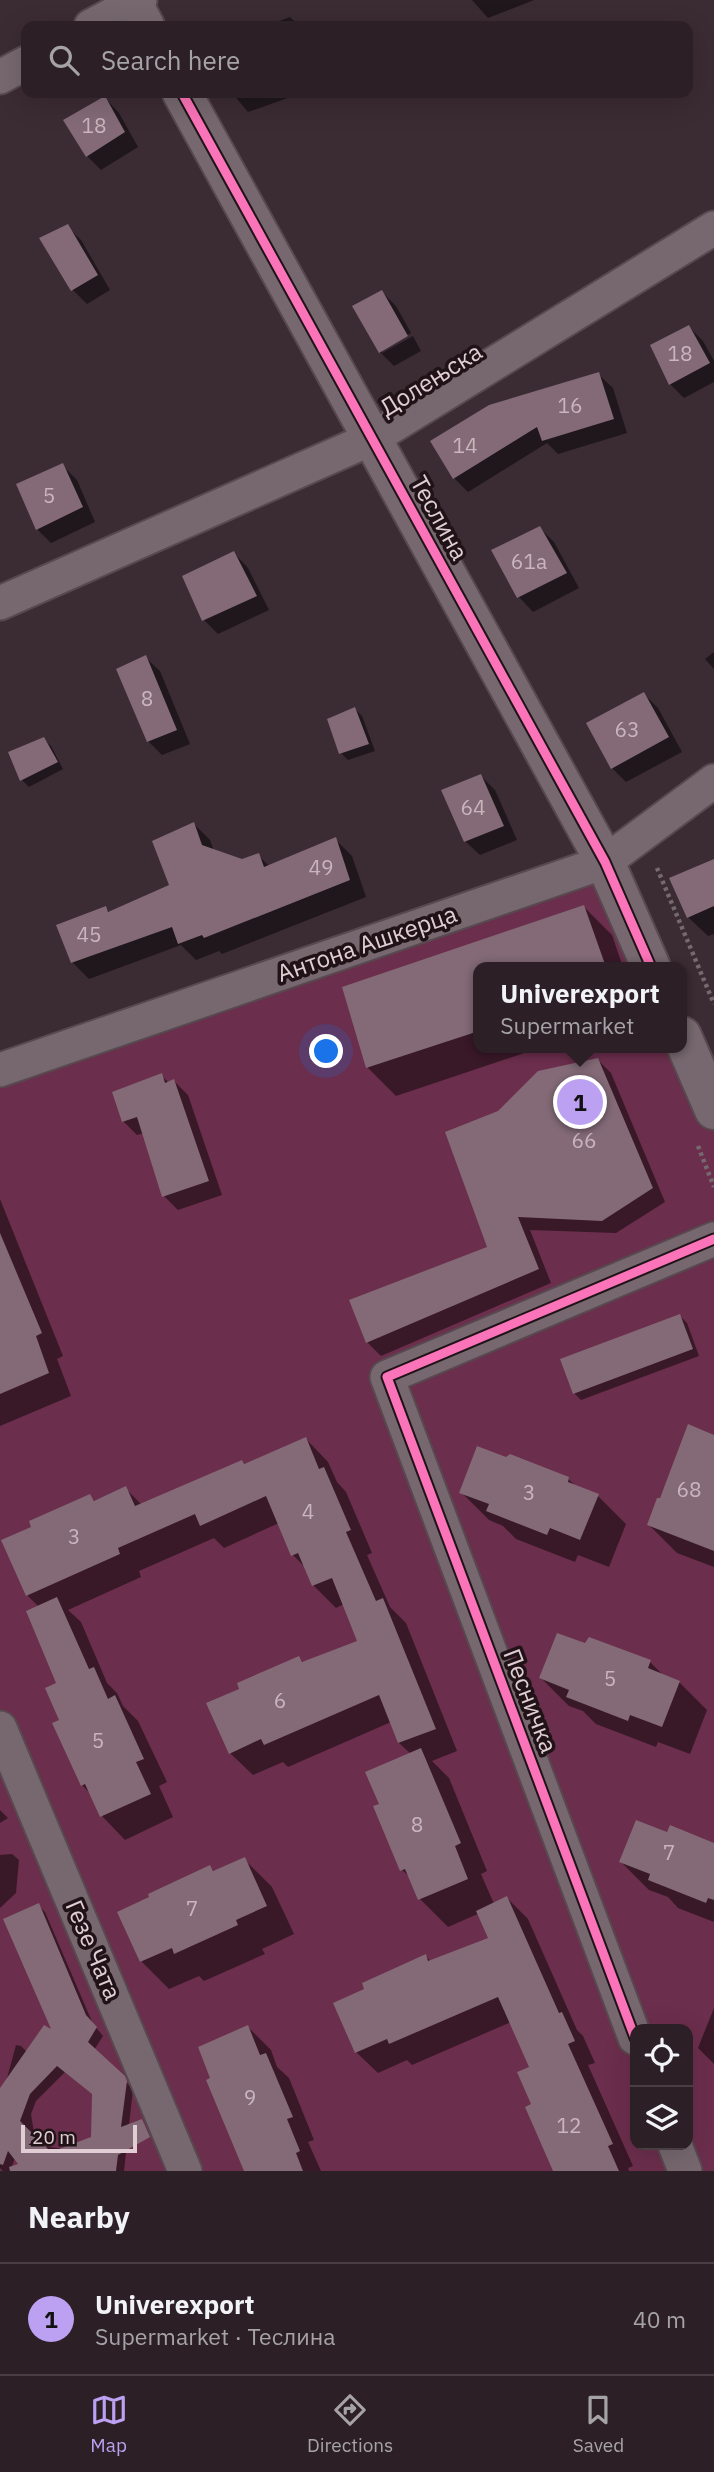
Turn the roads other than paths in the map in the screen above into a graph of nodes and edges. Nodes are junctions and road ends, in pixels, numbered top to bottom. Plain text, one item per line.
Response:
1 (137, 7) edge
2 (103, 21) edge
3 (21, 66) edge
4 (0, 77) edge
5 (185, 98) edge
6 (714, 228) edge
7 (373, 438) junction
8 (0, 603) edge
9 (714, 781) edge
10 (605, 862) junction
11 (649, 962) edge
12 (687, 1049) edge
13 (0, 1070) edge
14 (714, 1110) edge
15 (714, 1239) edge
16 (0, 1728) edge
17 (630, 2025) edge
18 (677, 2150) edge
19 (186, 2171) edge
20 (685, 2171) edge

1 - 2 street
3 - 4 street
5 - 7 street, Теслина
6 - 7 street, Долењска
7 - 8 street, Долењска
7 - 10 street, Теслина
9 - 10 street, Антона Ашкерца
10 - 11 street, Теслина
10 - 13 street, Антона Ашкерца
12 - 14 street
15 - 17 street, Песничка
16 - 19 street, Гезе Чата
18 - 20 street

